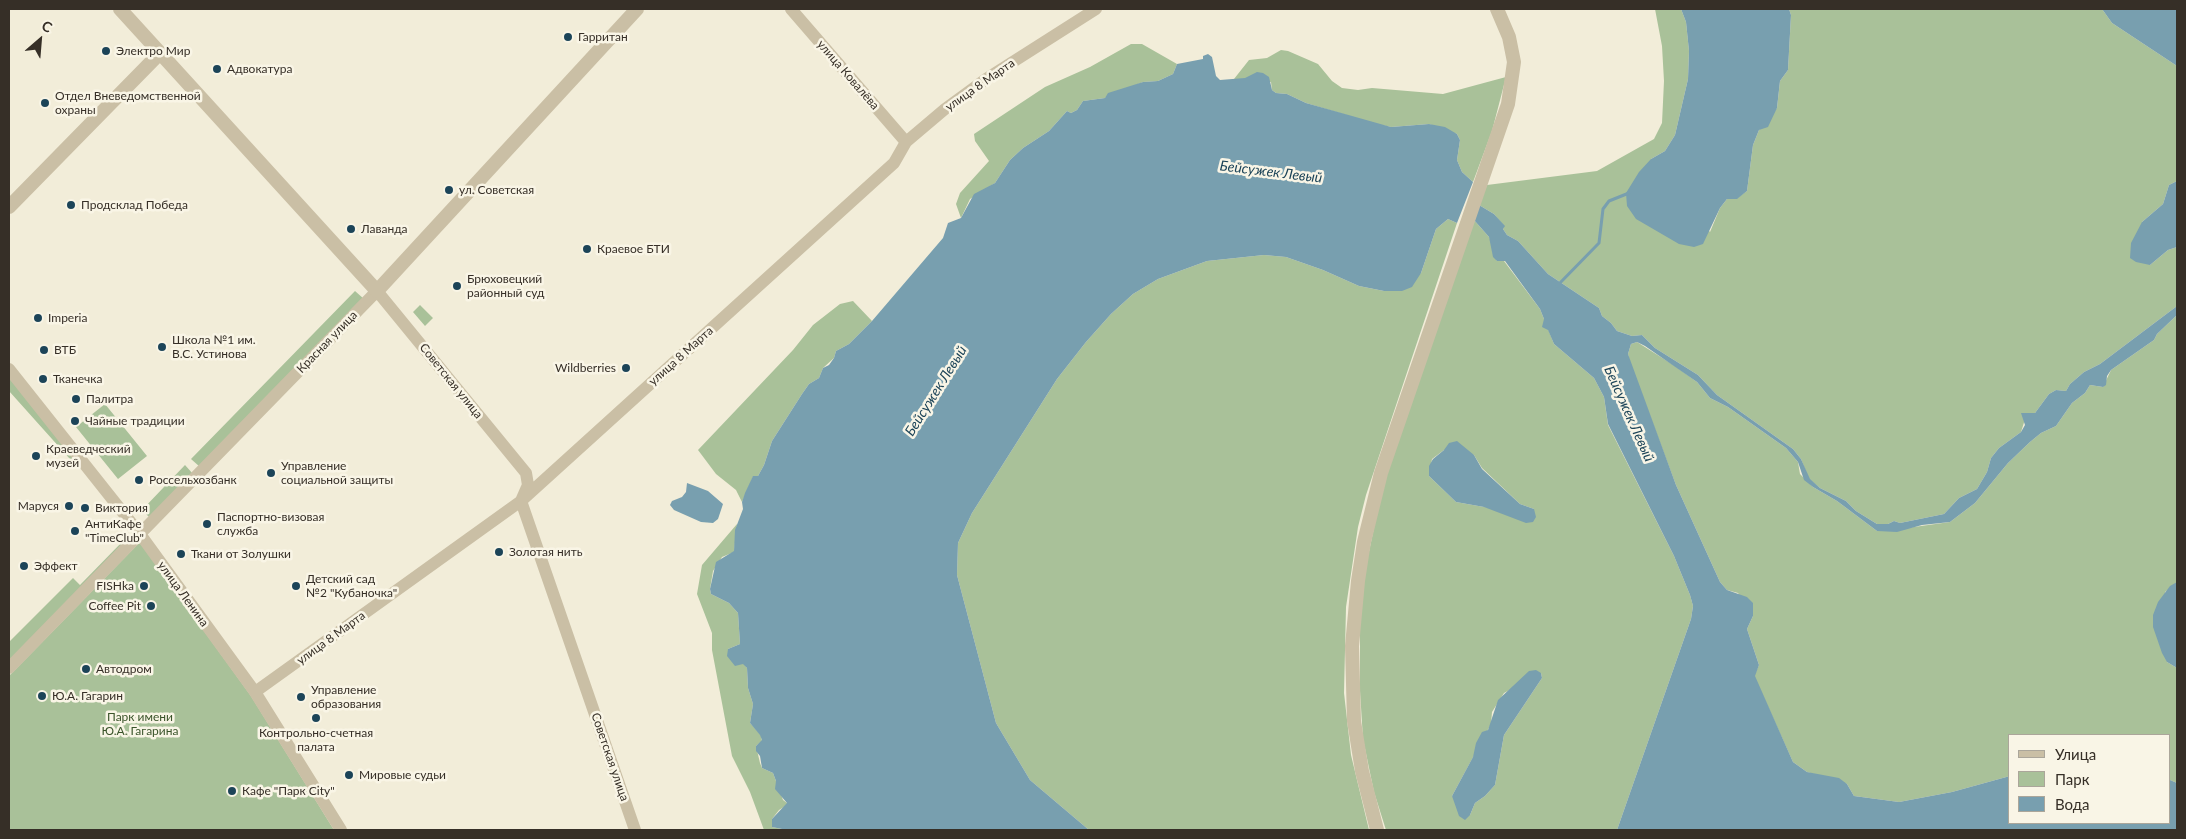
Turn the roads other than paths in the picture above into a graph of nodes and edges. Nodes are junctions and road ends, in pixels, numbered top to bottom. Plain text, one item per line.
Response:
1 (120, 9) edge
2 (637, 9) edge
3 (791, 9) edge
4 (1096, 9) edge
5 (1497, 9) edge
6 (160, 53) junction
7 (906, 142) junction
8 (9, 207) edge
9 (378, 291) junction
10 (9, 369) edge
11 (521, 501) junction
12 (140, 534) junction
13 (9, 668) edge
14 (255, 692) junction
15 (341, 830) edge
16 (635, 830) edge
17 (1377, 830) edge

1 - 6 street, Советская улица
2 - 9 street, Красная улица
3 - 7 street, улица Ковалёва
4 - 7 street, улица 8 Марта
5 - 17 street
6 - 8 street
6 - 9 street, Советская улица
7 - 11 street, улица 8 Марта
9 - 11 street, Советская улица
9 - 12 street, Красная улица
10 - 12 street, улица Ленина
11 - 14 street, улица 8 Марта
11 - 16 street, Советская улица
12 - 13 street, Красная улица
12 - 14 street, улица Ленина
14 - 15 street, улица Ленина

